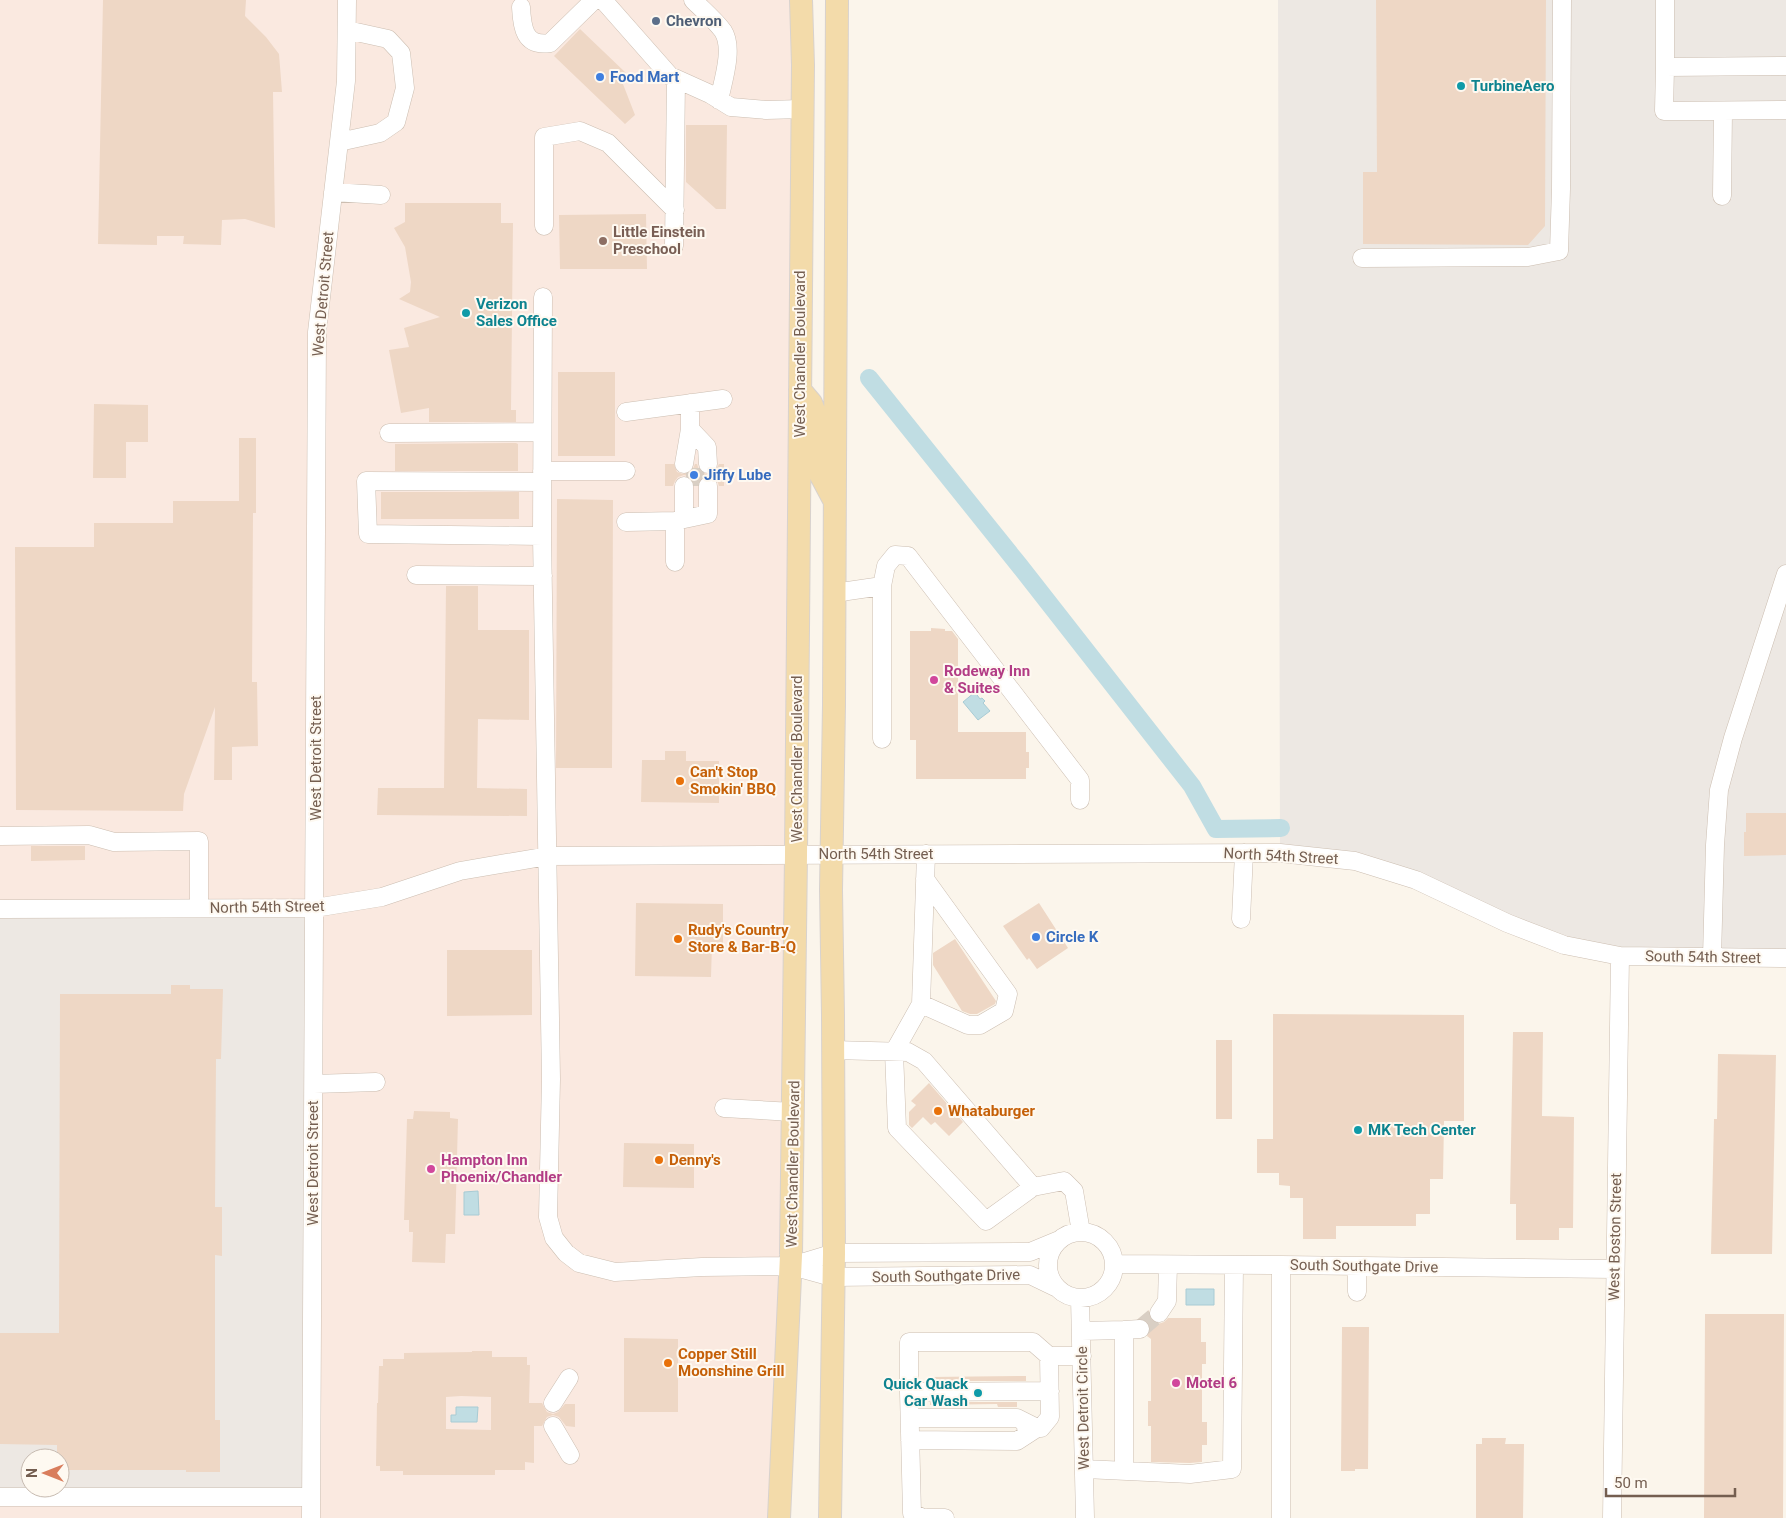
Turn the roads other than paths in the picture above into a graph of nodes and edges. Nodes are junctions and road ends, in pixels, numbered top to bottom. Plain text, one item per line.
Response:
1 (347, 0) edge
2 (594, 0) edge
3 (603, 0) edge
4 (693, 0) edge
5 (802, 0) edge
6 (837, 0) edge
7 (1562, 0) edge
8 (1665, 0) edge
9 (521, 6) dead end
10 (347, 30) junction
11 (1786, 66) edge
12 (1665, 67) junction
13 (676, 79) junction
14 (719, 100) junction
15 (802, 109) junction
16 (1786, 110) edge
17 (1723, 111) junction
18 (339, 142) junction
19 (333, 192) junction
20 (381, 195) dead end
21 (1722, 196) dead end
22 (675, 210) junction
23 (544, 226) dead end
24 (674, 246) dead end
25 (1362, 258) dead end
26 (543, 297) dead end
27 (800, 390) junction
28 (723, 399) dead end
29 (690, 403) junction
30 (626, 412) dead end
31 (542, 432) junction
32 (389, 434) dead end
33 (696, 464) tunnel mouth
34 (626, 471) dead end
35 (542, 476) junction
36 (696, 486) tunnel mouth
37 (835, 502) junction
38 (685, 519) junction
39 (626, 522) dead end
40 (542, 536) junction
41 (675, 562) dead end
42 (1786, 574) edge
43 (416, 575) dead end
44 (543, 576) junction
45 (882, 586) junction
46 (834, 593) junction
47 (882, 739) dead end
48 (1080, 800) dead end
49 (0, 836) edge
50 (1244, 853) junction
51 (831, 854) junction
52 (926, 854) junction
53 (796, 855) junction
54 (548, 856) junction
55 (925, 880) junction
56 (199, 908) junction
57 (315, 908) junction
58 (0, 909) edge
59 (1241, 919) dead end
60 (1620, 956) junction
61 (1712, 957) junction
62 (1786, 958) edge
63 (920, 1004) junction
64 (834, 1050) junction
65 (894, 1052) junction
66 (376, 1082) dead end
67 (314, 1084) junction
68 (724, 1108) dead end
69 (793, 1112) junction
70 (1033, 1187) junction
71 (1081, 1232) junction
72 (1059, 1240) junction
73 (834, 1254) junction
74 (1114, 1264) junction
75 (1168, 1265) junction
76 (1234, 1265) junction
77 (1281, 1265) junction
78 (791, 1266) junction
79 (1357, 1266) junction
80 (1615, 1269) junction
81 (832, 1277) junction
82 (1057, 1288) junction
83 (1357, 1292) dead end
84 (1080, 1298) junction
85 (1159, 1313) tunnel mouth
86 (1081, 1331) junction
87 (1049, 1356) junction
88 (1082, 1356) junction
89 (569, 1378) dead end
90 (1050, 1391) junction
91 (909, 1392) junction
92 (553, 1403) dead end
93 (553, 1426) dead end
94 (910, 1429) junction
95 (570, 1455) dead end
96 (1085, 1469) junction
97 (1124, 1471) junction
98 (0, 1497) edge
99 (311, 1497) junction
100 (311, 1518) edge
101 (779, 1518) edge
102 (830, 1518) edge
103 (923, 1518) edge
104 (927, 1518) edge
105 (945, 1518) edge
106 (1085, 1518) edge
107 (1282, 1518) edge
108 (1612, 1518) edge

1 - 10 street, West Detroit Street
2 - 9 street
3 - 13 street
4 - 14 street
5 - 15 main road, West Chandler Boulevard
6 - 37 main road
7 - 25 street
8 - 12 street
10 - 18 street, West Detroit Street
10 - 18 street
11 - 12 street
12 - 17 street
13 - 14 street
13 - 22 street
14 - 15 street
15 - 27 main road, West Chandler Boulevard
16 - 17 street
17 - 21 street
18 - 19 street, West Detroit Street
19 - 20 street
19 - 57 street, West Detroit Street
22 - 23 street
22 - 24 street
26 - 31 street
27 - 37 main road
27 - 53 main road, West Chandler Boulevard
28 - 29 street
29 - 30 street
29 - 33 street
31 - 32 street
31 - 35 street
34 - 35 street
35 - 40 street
35 - 40 street
36 - 38 street
37 - 46 main road
38 - 39 street
38 - 41 street
40 - 44 street
42 - 61 street
43 - 44 street
44 - 54 street
45 - 46 street
45 - 47 street
45 - 48 street
46 - 51 main road
49 - 56 street
50 - 52 street, North 54th Street
50 - 59 street
50 - 60 street, North 54th Street
51 - 52 street, North 54th Street
51 - 53 street, North 54th Street
51 - 64 main road
52 - 55 street
53 - 54 street, North 54th Street
53 - 69 main road, West Chandler Boulevard
54 - 57 street, North 54th Street
54 - 78 street
55 - 63 street
55 - 63 street
56 - 57 street, North 54th Street
56 - 58 street, North 54th Street
57 - 67 street, West Detroit Street
60 - 61 street, South 54th Street
60 - 80 street, West Boston Street
61 - 62 street, South 54th Street
63 - 65 street
64 - 65 street
64 - 73 main road
65 - 70 street
65 - 70 street
66 - 67 street
67 - 99 street, West Detroit Street
68 - 69 street
69 - 78 main road, West Chandler Boulevard
70 - 71 street
71 - 72 street, South Southgate Drive
71 - 74 street
72 - 73 street, South Southgate Drive
72 - 82 street
73 - 78 street, South Southgate Drive
73 - 81 main road
74 - 75 street, South Southgate Drive
74 - 84 street
75 - 76 street, South Southgate Drive
75 - 85 street
76 - 77 street, South Southgate Drive
76 - 97 street
77 - 79 street, South Southgate Drive
77 - 107 street
78 - 81 street, South Southgate Drive
78 - 101 main road, West Chandler Boulevard
79 - 80 street, South Southgate Drive
79 - 83 street
80 - 108 street, West Boston Street
81 - 82 street, South Southgate Drive
81 - 102 main road
82 - 84 street, South Southgate Drive
84 - 86 street, West Detroit Circle
86 - 88 street, West Detroit Circle
86 - 97 street
87 - 88 street
87 - 90 street
87 - 91 street
88 - 96 street, West Detroit Circle
89 - 92 street
90 - 91 street
90 - 94 street
91 - 94 street
93 - 95 street
94 - 103 street
96 - 97 street
96 - 106 street, West Detroit Circle
98 - 99 street
99 - 100 street, West Detroit Street
104 - 105 street

